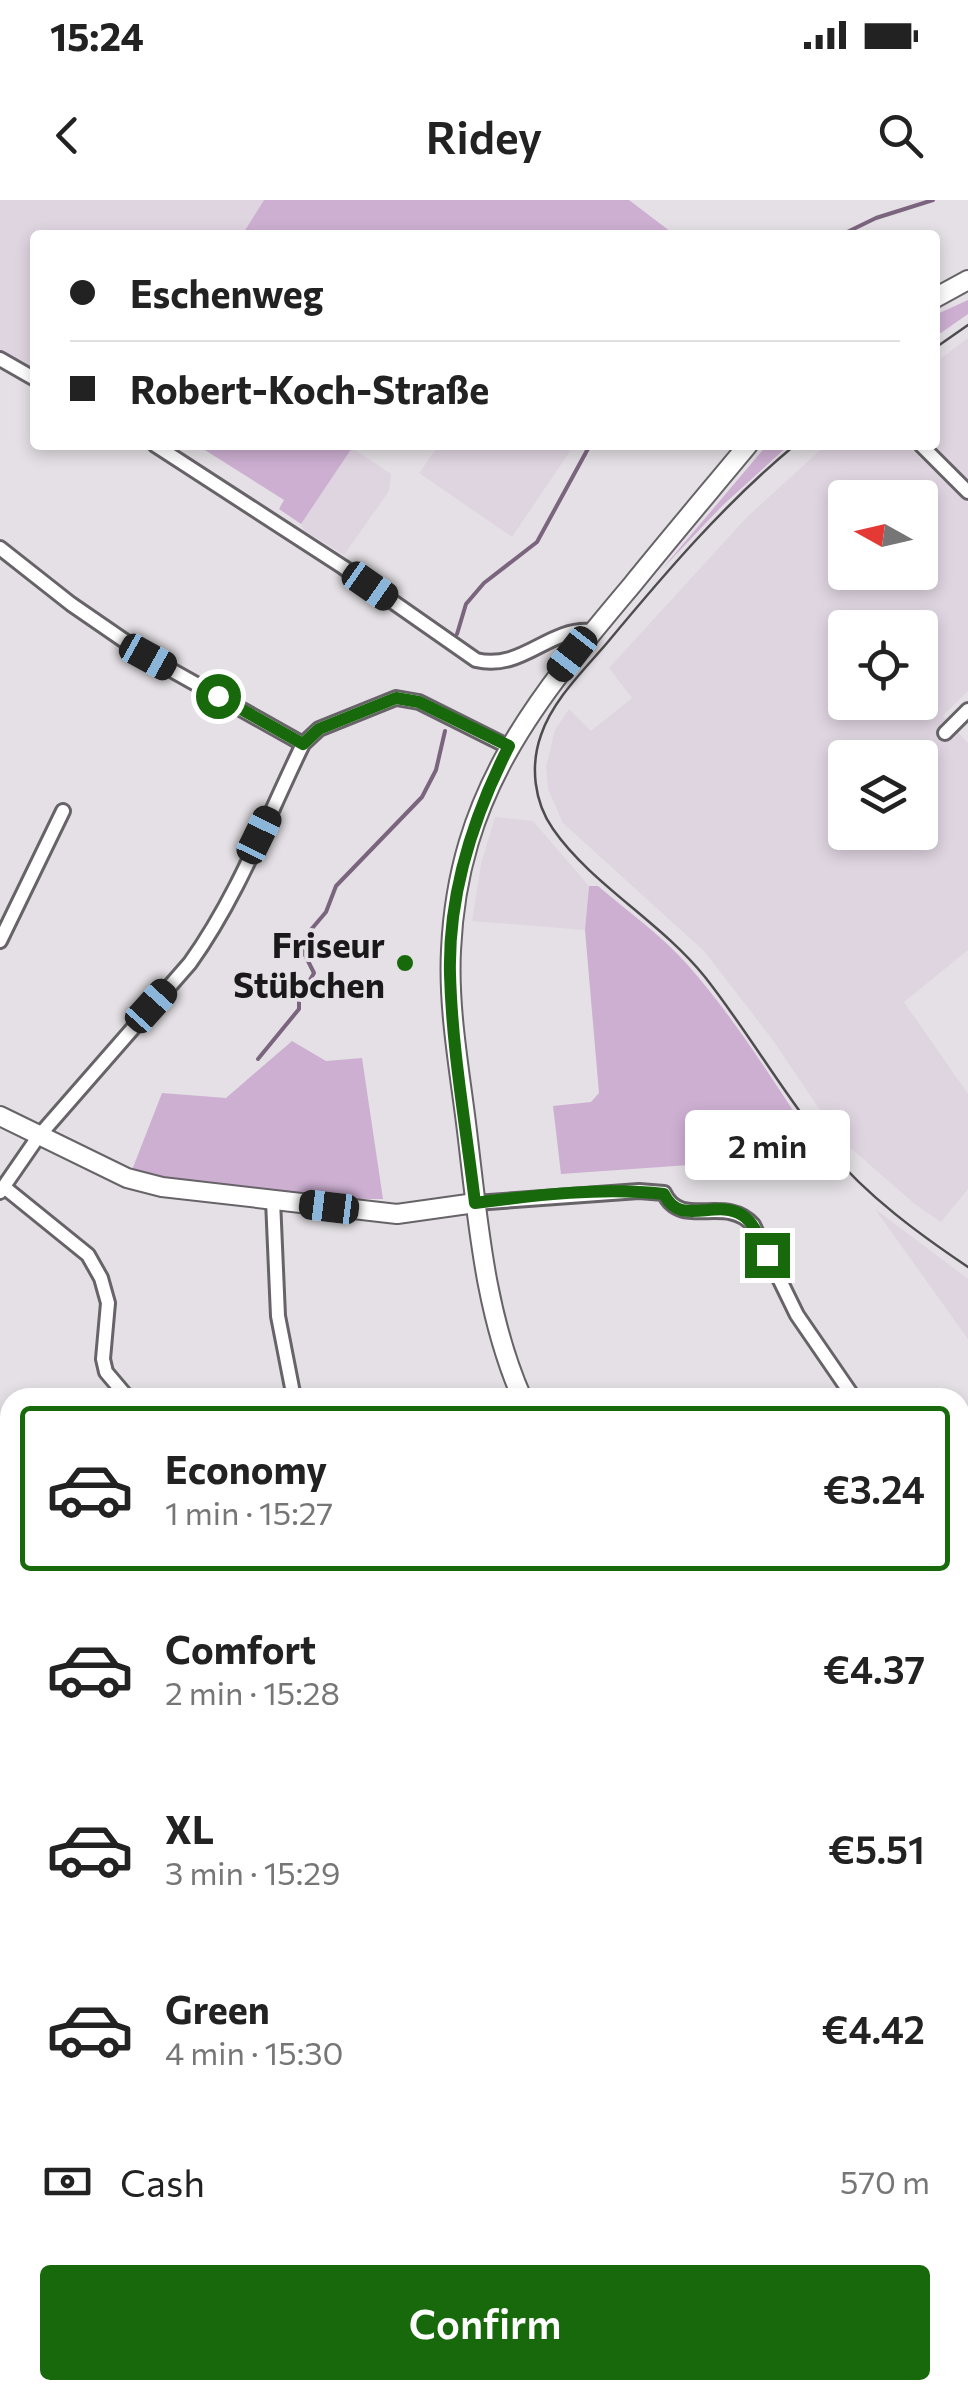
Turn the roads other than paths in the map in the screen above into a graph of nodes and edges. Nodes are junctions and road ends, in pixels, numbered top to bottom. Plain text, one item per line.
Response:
1 (968, 280) edge
2 (968, 288) edge
3 (940, 296) edge
4 (940, 297) edge
5 (0, 359) edge
6 (30, 375) edge
7 (163, 450) edge
8 (744, 450) edge
9 (926, 450) edge
10 (968, 492) edge
11 (0, 548) edge
12 (590, 632) junction
13 (968, 710) edge
14 (946, 734) dead end
15 (303, 744) junction
16 (509, 746) junction
17 (63, 811) dead end
18 (0, 940) edge
19 (0, 1116) edge
20 (38, 1136) junction
21 (2, 1189) edge
22 (273, 1200) junction
23 (475, 1203) junction
24 (120, 1388) edge
25 (292, 1388) edge
26 (518, 1388) edge
27 (847, 1388) edge

1 - 3 main road
2 - 4 main road
5 - 6 street
7 - 12 street
8 - 12 main road
9 - 10 street
11 - 15 street
12 - 16 main road
13 - 14 street
15 - 16 street
15 - 20 street
16 - 23 main road
17 - 18 street
19 - 20 main road
20 - 21 street
20 - 22 main road
21 - 24 street
22 - 23 main road
22 - 25 street
23 - 26 main road
23 - 27 street

